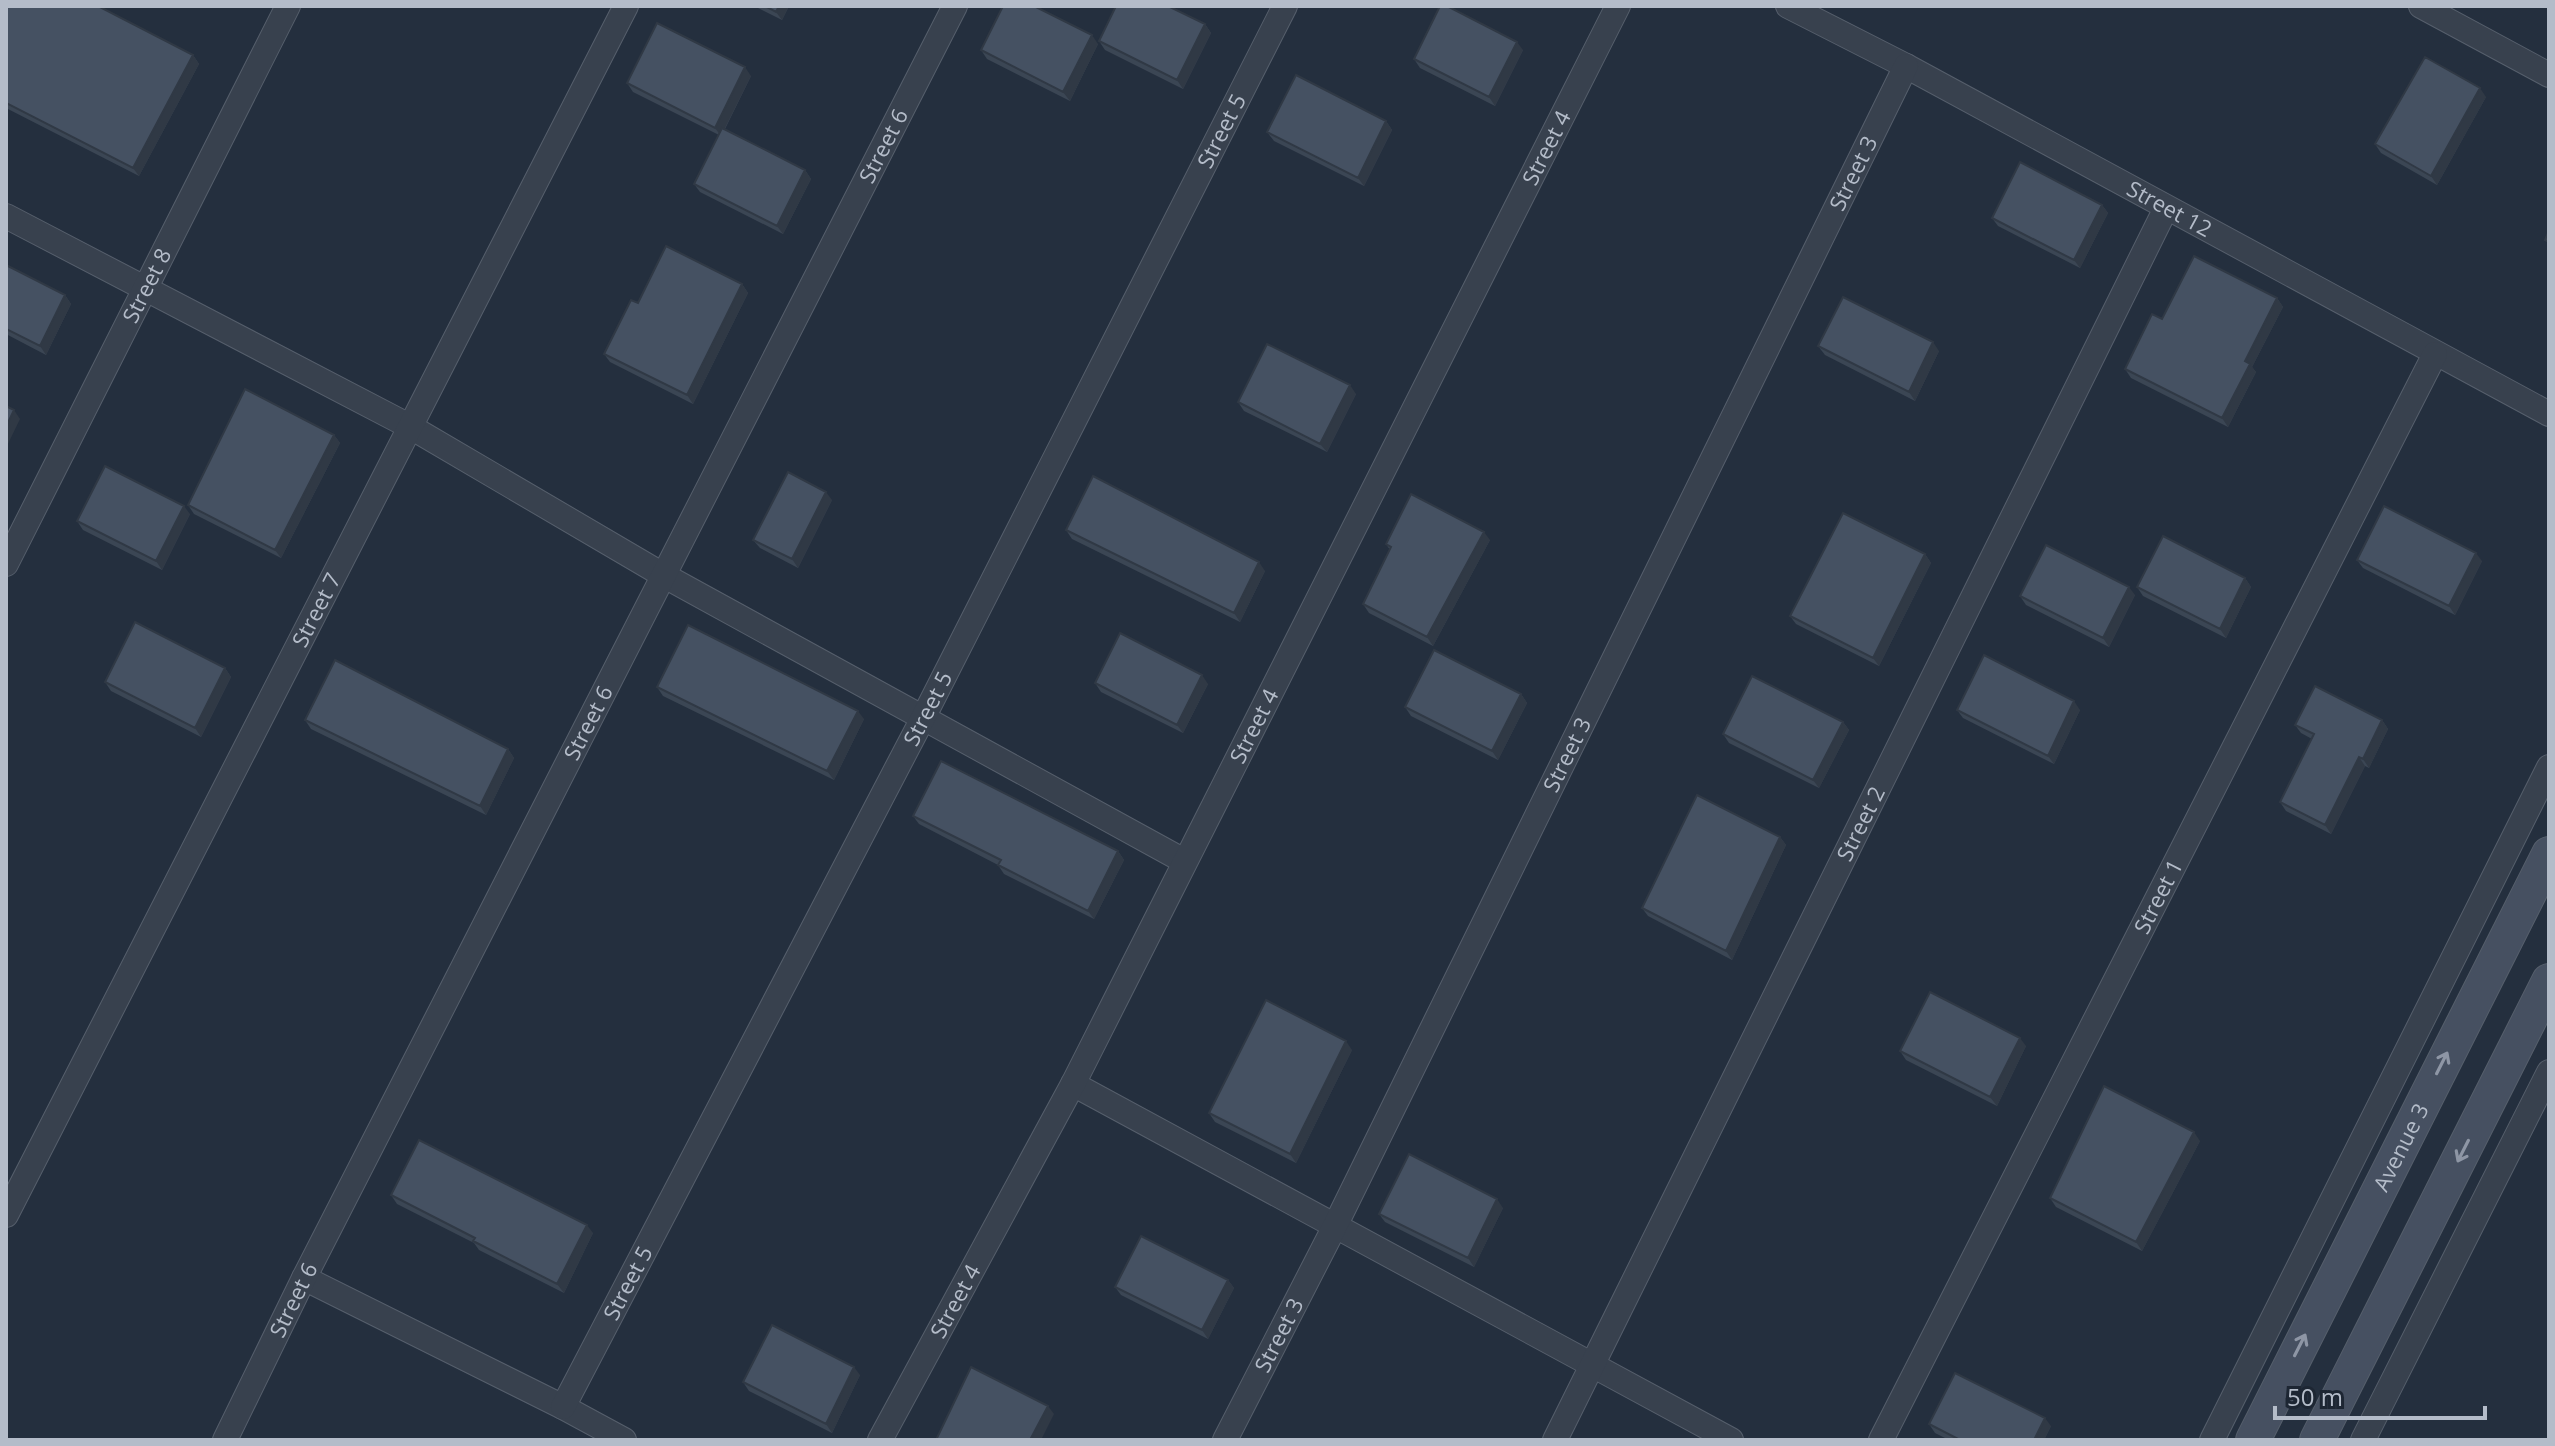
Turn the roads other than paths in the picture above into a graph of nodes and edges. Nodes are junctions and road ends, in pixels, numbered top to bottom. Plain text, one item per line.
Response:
1 (288, 6) edge
2 (626, 6) edge
3 (955, 6) edge
4 (1285, 6) edge
5 (1618, 6) edge
6 (1788, 6) edge
7 (2421, 6) edge
8 (1906, 66) junction
9 (2549, 75) edge
10 (2166, 208) junction
11 (6, 216) edge
12 (145, 290) junction
13 (2435, 354) junction
14 (2549, 414) edge
15 (409, 426) junction
16 (6, 564) edge
17 (663, 575) junction
18 (923, 718) junction
19 (2549, 767) edge
20 (2549, 854) edge
21 (1184, 861) junction
22 (2549, 981) edge
23 (2549, 1072) edge
24 (1073, 1084) junction
25 (6, 1215) edge
26 (1335, 1226) junction
27 (304, 1278) junction
28 (1593, 1365) junction
29 (563, 1407) junction
30 (225, 1440) edge
31 (624, 1440) edge
32 (880, 1440) edge
33 (1225, 1440) edge
34 (1555, 1440) edge
35 (1731, 1440) edge
36 (1881, 1440) edge
37 (2212, 1440) edge
38 (2253, 1440) edge
39 (2317, 1440) edge
40 (2363, 1440) edge

1 - 12 street, Street 8
2 - 15 street, Street 7
3 - 17 street, Street 6
4 - 18 street, Street 5
5 - 21 street, Street 4
6 - 8 street, Street 12
7 - 9 street
8 - 10 street, Street 12
8 - 26 street, Street 3
10 - 13 street, Street 12
10 - 28 street, Street 2
11 - 12 street
12 - 15 street
12 - 16 street, Street 8
13 - 14 street, Street 12
13 - 36 street, Street 1
15 - 17 street
15 - 25 street, Street 7
17 - 18 street
17 - 27 street, Street 6
18 - 21 street
18 - 29 street, Street 5
19 - 37 street
38 -> 20 main road, Avenue 3
21 - 24 street, Street 4
22 -> 39 main road
23 - 40 street
24 - 26 street
24 - 32 street, Street 4
26 - 28 street
26 - 33 street, Street 3
27 - 29 street
27 - 30 street, Street 6
28 - 34 street, Street 2
28 - 35 street
29 - 31 street

